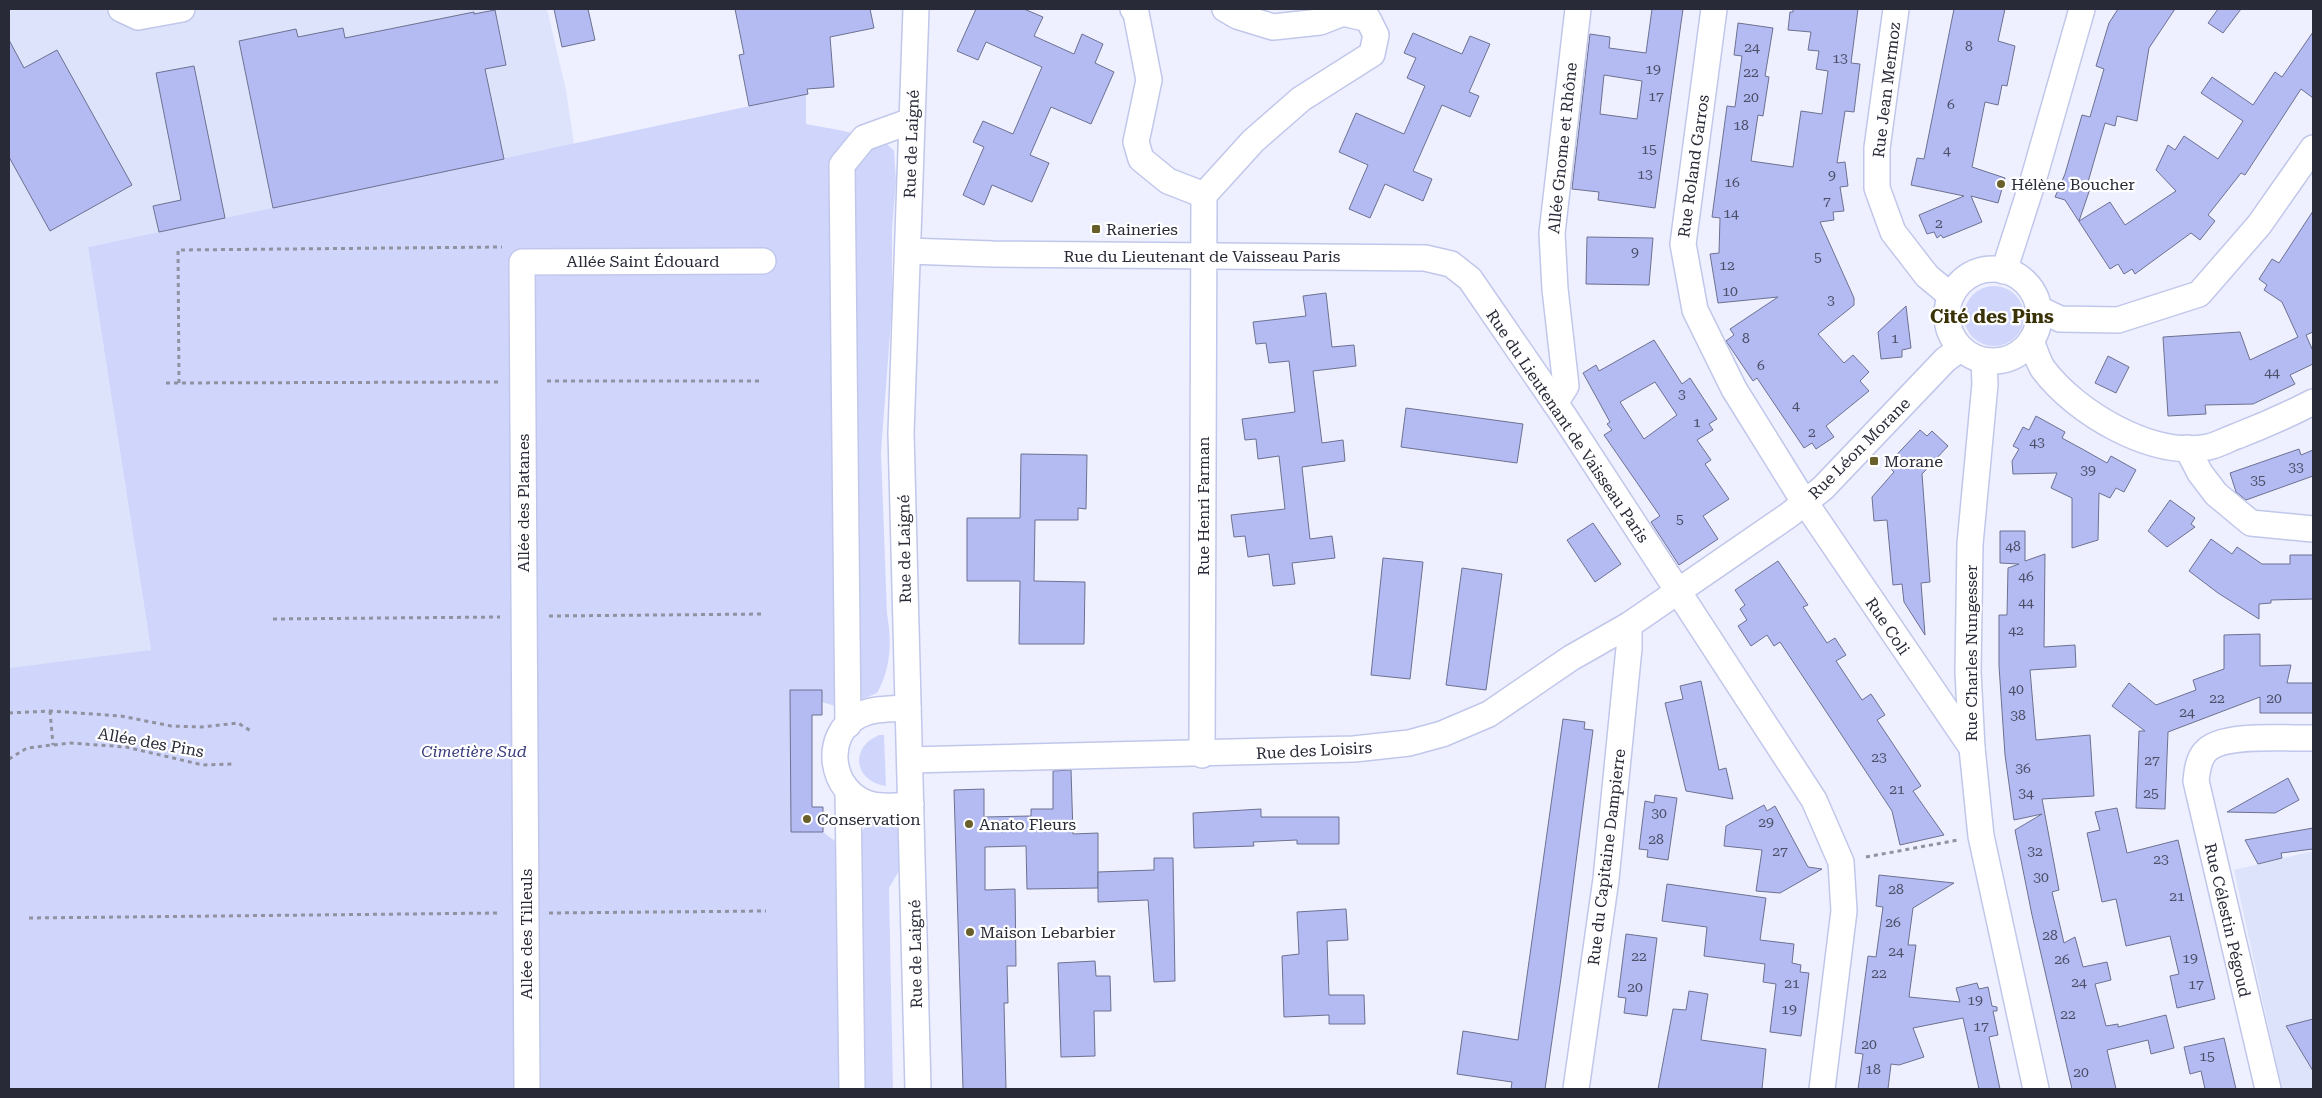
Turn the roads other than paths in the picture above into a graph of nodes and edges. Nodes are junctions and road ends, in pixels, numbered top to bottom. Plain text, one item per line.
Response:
1 (121, 9) edge
2 (182, 9) edge
3 (916, 9) edge
4 (1133, 9) edge
5 (1225, 9) edge
6 (1578, 9) edge
7 (1714, 9) edge
8 (1896, 9) edge
9 (2082, 9) edge
10 (912, 121) junction
11 (2313, 148) edge
12 (1204, 195) junction
13 (908, 251) junction
14 (1205, 256) junction
15 (763, 261) dead end
16 (522, 262) joint
17 (2004, 271) junction
18 (1952, 296) junction
19 (2039, 309) junction
20 (2031, 341) junction
21 (1960, 348) junction
22 (1984, 361) junction
23 (2313, 402) edge
24 (1555, 403) junction
25 (2187, 448) junction
26 (1805, 503) junction
27 (2313, 529) edge
28 (1678, 592) junction
29 (1629, 625) junction
30 (908, 708) junction
31 (848, 725) junction
32 (2313, 738) edge
33 (1972, 748) junction
34 (1202, 755) junction
35 (910, 760) junction
36 (525, 778) joint
37 (848, 791) junction
38 (911, 805) junction
39 (527, 1089) edge
40 (852, 1089) edge
41 (918, 1089) edge
42 (1576, 1089) edge
43 (1822, 1089) edge
44 (2036, 1089) edge
45 (2268, 1089) edge

1 - 2 street
3 - 10 street, Rue de Laigné
4 - 12 street
5 - 12 street
6 - 24 street, Allée Gnome et Rhône
7 - 26 street, Rue Roland Garros
8 - 18 street, Rue Jean Mermoz
9 - 17 street
10 - 13 street, Rue de Laigné
10 - 31 street
11 - 19 street
12 - 14 street, Rue Henri Farman
13 - 14 street, Rue du Lieutenant de Vaisseau Paris
13 - 30 street, Rue de Laigné
14 - 24 street, Rue du Lieutenant de Vaisseau Paris
14 - 34 street, Rue Henri Farman
15 - 16 street, Allée Saint Édouard
16 - 36 street, Allée des Platanes
17 - 18 street
17 - 19 street
18 - 21 street
19 - 20 street
20 - 22 street
20 - 25 street
21 - 22 street
21 - 26 street, Rue Léon Morane
22 - 33 street, Rue Charles Nungesser
23 - 25 street
24 - 28 street, Rue du Lieutenant de Vaisseau Paris
25 - 27 street
26 - 28 street, Rue Léon Morane
26 - 33 street, Rue Coli
28 - 29 street, Rue des Loisirs
28 - 43 street, Rue du Lieutenant de Vaisseau Paris
29 - 34 street, Rue des Loisirs
29 - 42 street, Rue du Capitaine Dampierre
30 - 31 street
30 - 35 street, Rue de Laigné
31 - 37 street
32 - 45 street, Rue Célestin Pégoud
33 - 44 street, Rue Charles Nungesser
34 - 35 street, Rue des Loisirs
35 - 38 street, Rue de Laigné
36 - 39 street, Allée des Tilleuls
37 - 38 street
37 - 40 street
38 - 41 street, Rue de Laigné

